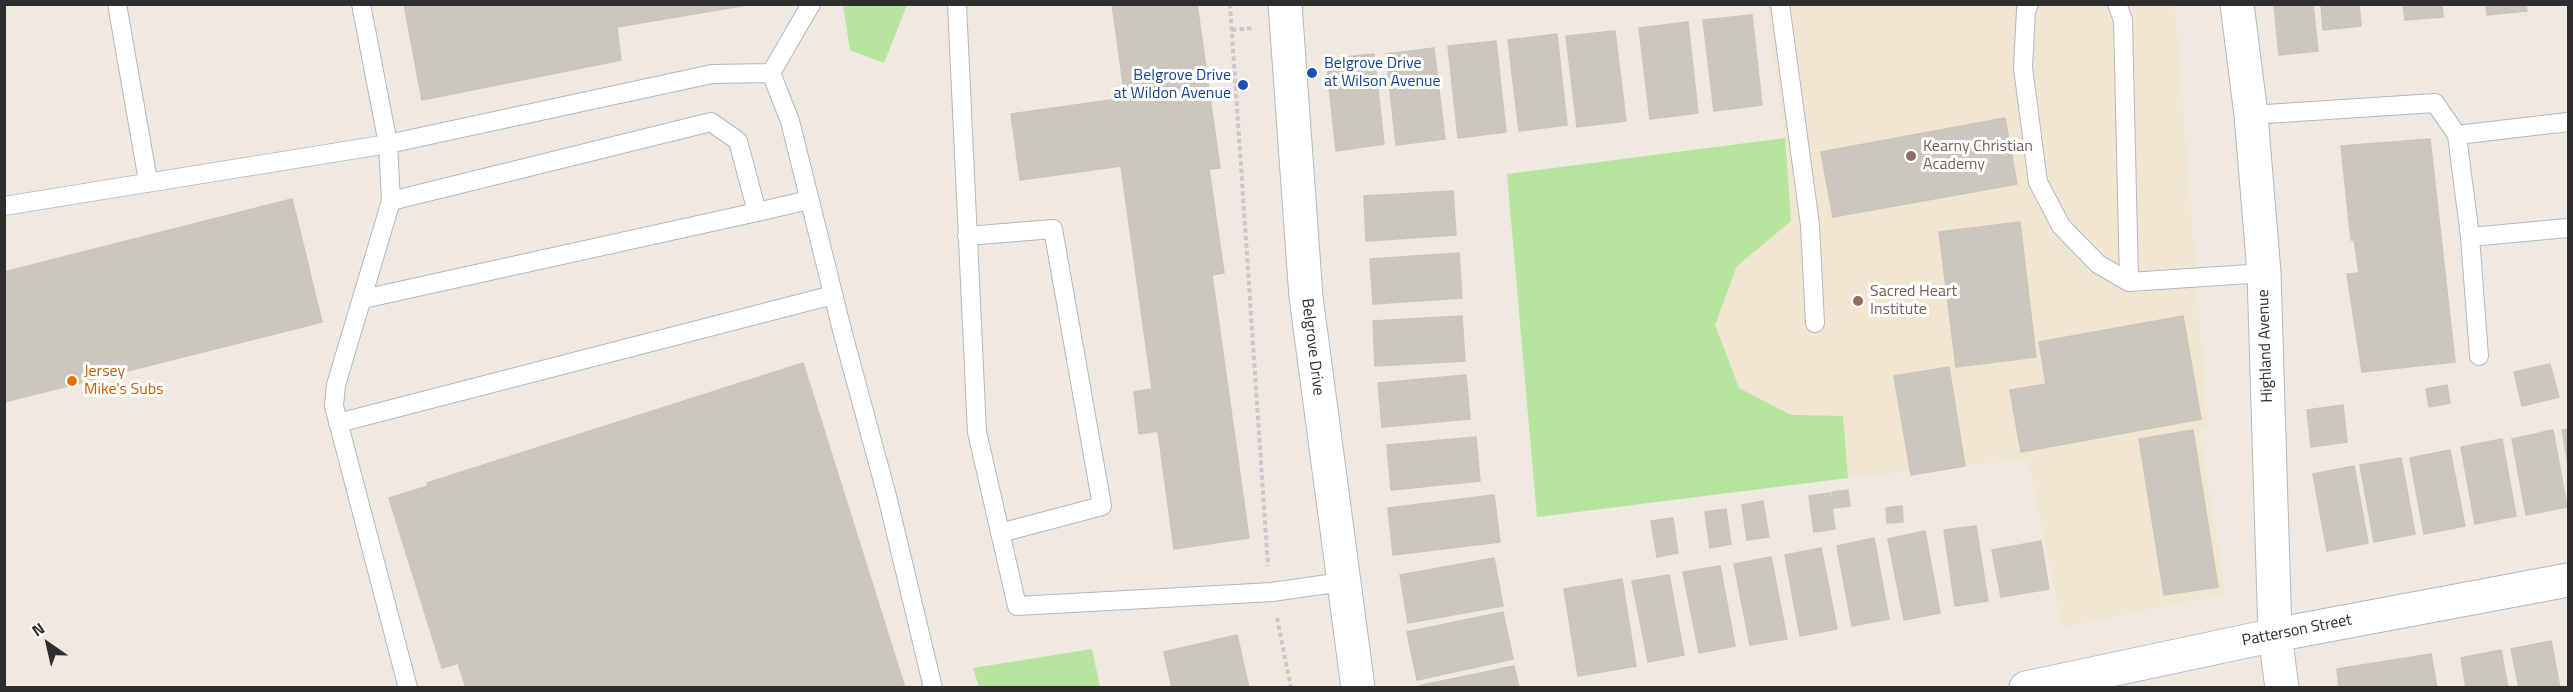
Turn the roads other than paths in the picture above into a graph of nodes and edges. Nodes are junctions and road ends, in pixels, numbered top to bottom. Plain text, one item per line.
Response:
1 (117, 4) edge
2 (361, 4) edge
3 (811, 4) edge
4 (957, 4) edge
5 (1285, 4) edge
6 (1780, 4) edge
7 (2029, 4) edge
8 (2117, 4) edge
9 (2237, 4) edge
10 (771, 73) junction
11 (2251, 115) junction
12 (2568, 122) edge
13 (2457, 135) junction
14 (388, 144) junction
15 (148, 181) junction
16 (809, 200) junction
17 (392, 201) junction
18 (4, 206) edge
19 (757, 212) junction
20 (2568, 228) edge
21 (968, 236) junction
22 (2470, 237) junction
23 (2264, 273) junction
24 (2129, 282) junction
25 (833, 295) junction
26 (363, 299) junction
27 (1815, 323) dead end
28 (2479, 356) dead end
29 (338, 423) junction
30 (1000, 533) junction
31 (2568, 580) edge
32 (1342, 582) junction
33 (2275, 635) junction
34 (408, 687) edge
35 (933, 687) edge
36 (1358, 687) edge
37 (2026, 687) edge
38 (2282, 687) edge

1 - 15 lane
2 - 14 lane
3 - 10 lane
4 - 21 lane
5 - 32 street, Belgrove Drive
6 - 27 lane
7 - 24 lane
8 - 24 lane
9 - 11 street, Highland Avenue
10 - 14 lane
10 - 16 lane
11 - 13 lane
11 - 23 street, Highland Avenue
12 - 13 lane
13 - 22 lane
14 - 15 lane
14 - 17 lane
15 - 18 lane
16 - 19 lane
16 - 25 lane
17 - 19 lane
17 - 26 lane
19 - 26 lane
20 - 22 lane
21 - 30 lane
21 - 30 lane
22 - 28 lane
23 - 24 lane
23 - 33 street, Highland Avenue
25 - 29 lane
25 - 35 lane
26 - 29 lane
29 - 34 lane
30 - 32 lane
31 - 33 street, Patterson Street
32 - 36 street, Belgrove Drive
33 - 37 street, Patterson Street
33 - 38 street, Highland Avenue

